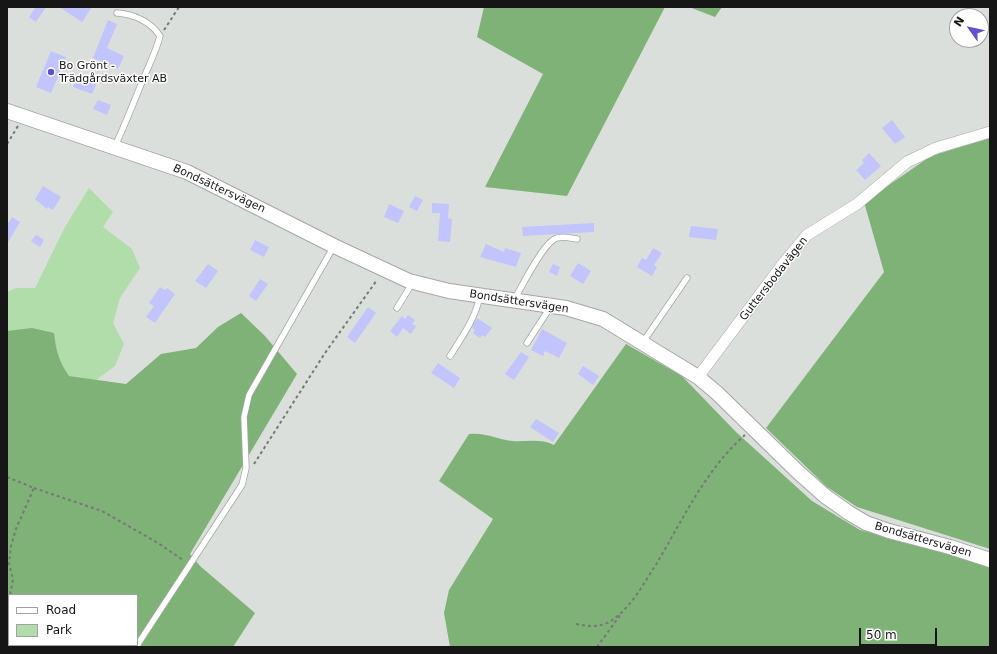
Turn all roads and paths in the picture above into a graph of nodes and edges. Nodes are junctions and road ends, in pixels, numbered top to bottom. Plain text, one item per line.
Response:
1 (179, 7) edge
2 (117, 13) dead end
3 (160, 36) junction
4 (7, 111) edge
5 (24, 118) junction
6 (990, 132) edge
7 (7, 144) edge
8 (115, 146) junction
9 (577, 239) dead end
10 (334, 246) junction
11 (385, 269) junction
12 (687, 278) dead end
13 (414, 282) junction
14 (480, 295) junction
15 (514, 300) junction
16 (551, 306) junction
17 (397, 308) dead end
18 (643, 342) junction
19 (527, 343) dead end
20 (450, 356) dead end
21 (698, 377) junction
22 (753, 428) junction
23 (7, 477) edge
24 (244, 479) junction
25 (34, 488) junction
26 (990, 560) edge
27 (190, 565) junction
28 (10, 594) edge
29 (622, 611) junction
30 (576, 624) dead end
31 (138, 644) edge
32 (597, 647) edge

1 - 3 path
2 - 3 lane
3 - 8 lane
4 - 5 street, Bondsättersvägen
5 - 7 path
5 - 8 street, Bondsättersvägen
6 - 21 street, Guttersbodavägen
8 - 10 street, Bondsättersvägen
9 - 15 lane
10 - 11 street, Bondsättersvägen
10 - 24 lane
11 - 13 street, Bondsättersvägen
11 - 24 path
12 - 18 lane
13 - 14 street, Bondsättersvägen
13 - 17 lane
14 - 15 street, Bondsättersvägen
14 - 20 lane
15 - 16 street, Bondsättersvägen
16 - 18 street, Bondsättersvägen
16 - 19 lane
18 - 21 street, Bondsättersvägen
21 - 22 street, Bondsättersvägen
22 - 26 street, Bondsättersvägen
22 - 29 path
23 - 25 path
24 - 27 lane
25 - 27 path
25 - 28 path
27 - 31 lane
29 - 30 path
29 - 32 path

